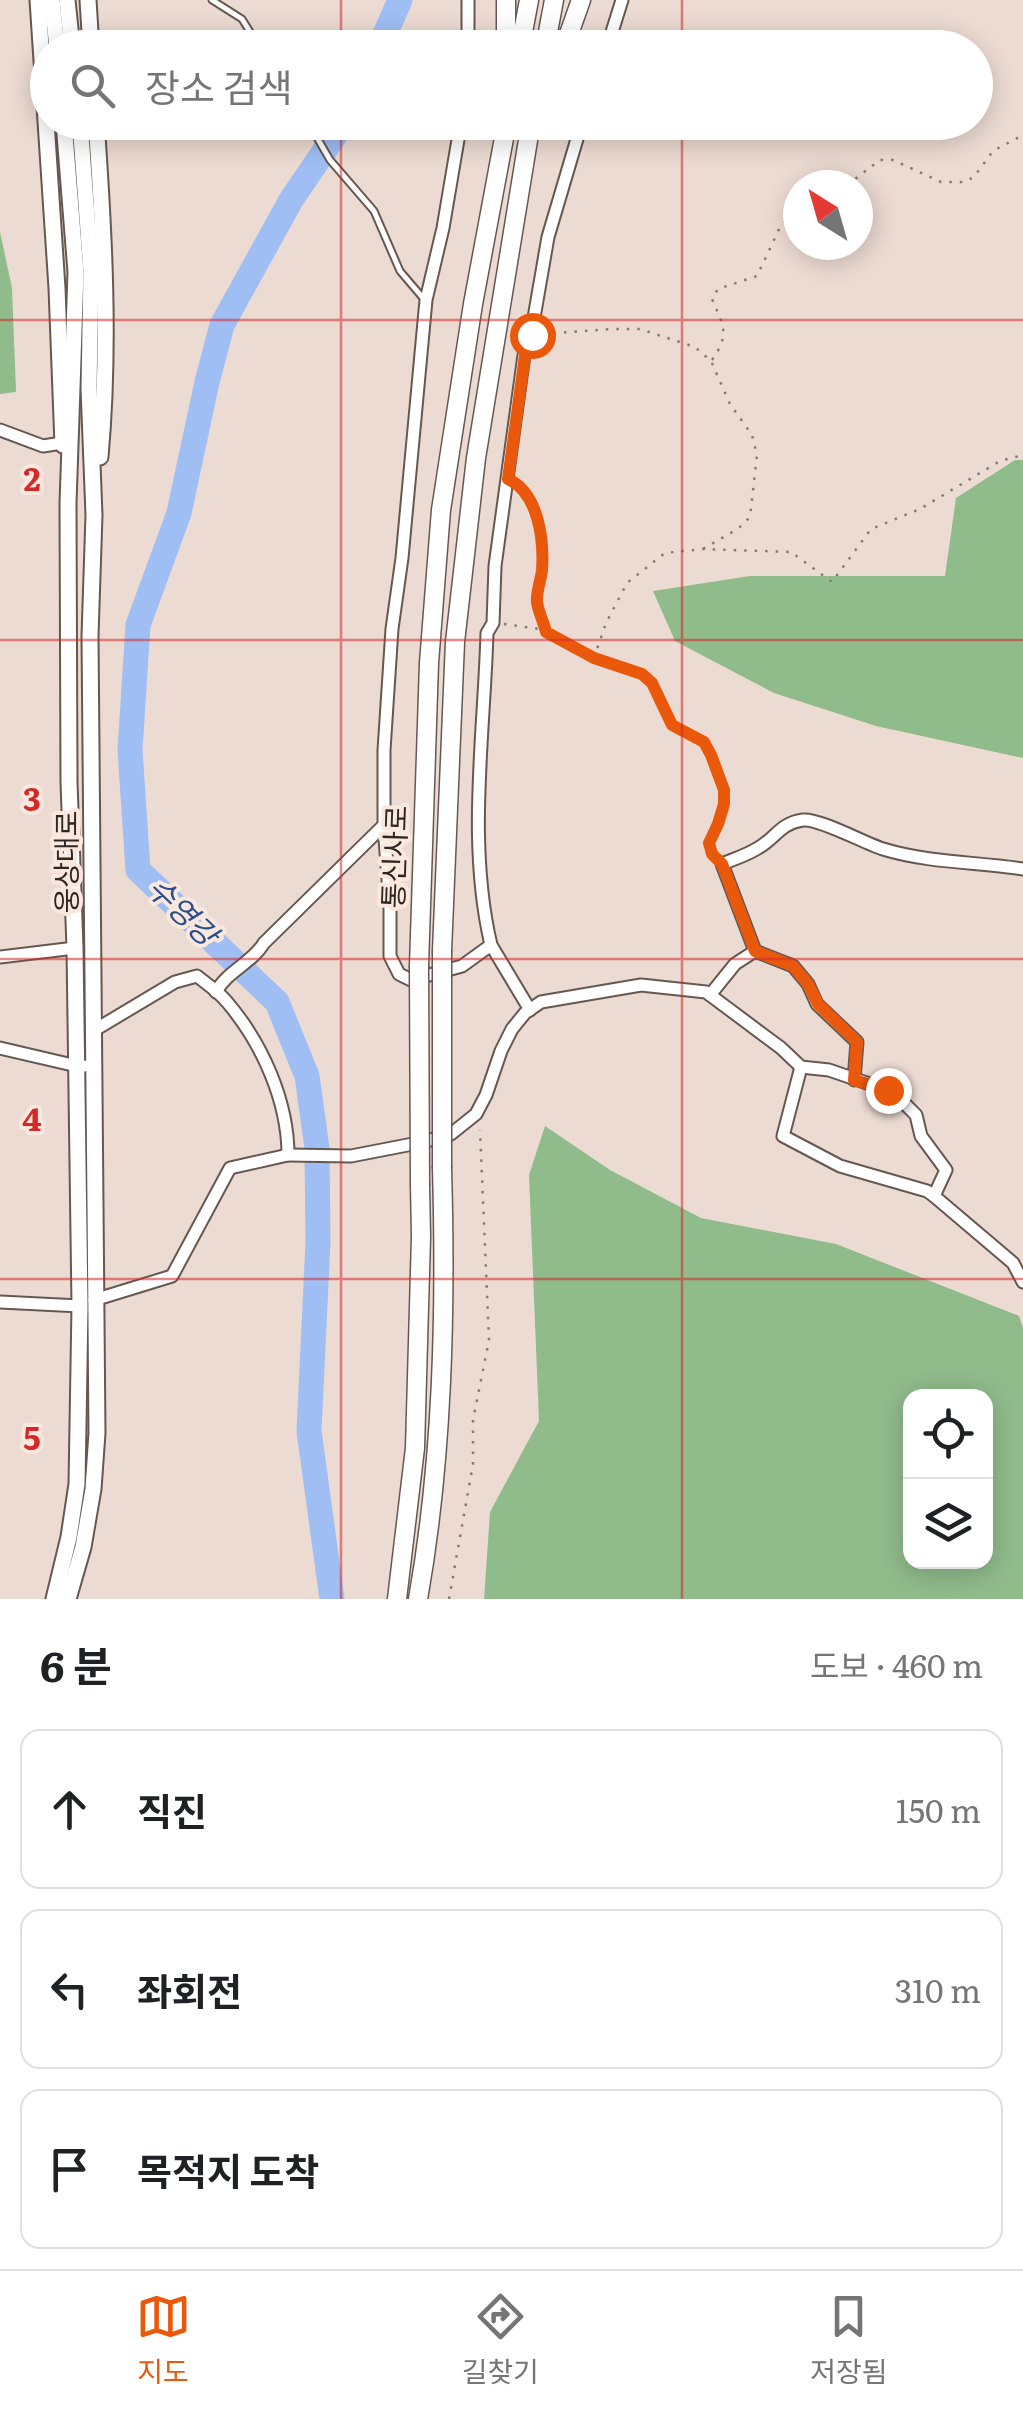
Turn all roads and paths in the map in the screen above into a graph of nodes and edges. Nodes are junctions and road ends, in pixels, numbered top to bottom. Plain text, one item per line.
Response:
1 (38, 0) edge
2 (52, 0) edge
3 (67, 0) edge
4 (88, 0) edge
5 (212, 0) edge
6 (468, 0) edge
7 (506, 0) edge
8 (529, 0) edge
9 (554, 0) edge
10 (581, 0) edge
11 (622, 0) edge
12 (40, 30) edge
13 (54, 30) edge
14 (70, 30) edge
15 (90, 30) edge
16 (249, 30) edge
17 (468, 30) edge
18 (506, 30) edge
19 (523, 30) edge
20 (548, 30) edge
21 (570, 30) edge
22 (613, 30) edge
23 (1023, 135) edge
24 (48, 140) edge
25 (65, 140) edge
26 (81, 140) edge
27 (97, 140) edge
28 (319, 140) edge
29 (458, 140) edge
30 (504, 140) edge
31 (530, 140) edge
32 (577, 140) edge
33 (867, 170) edge
34 (783, 222) edge
35 (426, 300) junction
36 (532, 335) junction
37 (711, 361) junction
38 (0, 430) edge
39 (62, 443) junction
40 (1023, 455) edge
41 (508, 479) junction
42 (68, 504) junction
43 (94, 516) junction
44 (703, 549) junction
45 (493, 623) junction
46 (546, 632) junction
47 (594, 658) junction
48 (384, 824) junction
49 (722, 864) junction
50 (1023, 869) edge
51 (491, 945) junction
52 (75, 948) junction
53 (755, 951) junction
54 (0, 957) edge
55 (218, 988) junction
56 (710, 995) junction
57 (530, 1010) junction
58 (93, 1031) junction
59 (0, 1048) edge
60 (85, 1066) junction
61 (800, 1067) junction
62 (854, 1080) junction
63 (476, 1114) junction
64 (294, 1156) junction
65 (934, 1196) junction
66 (1023, 1282) edge
67 (0, 1302) edge
68 (87, 1303) junction
69 (54, 1599) edge
70 (68, 1599) edge
71 (397, 1599) edge
72 (418, 1599) edge
73 (450, 1599) edge

1 - 12 main road
2 - 13 main road
3 - 14 main road
4 - 15 main road
5 - 16 lane
6 - 17 street
7 - 18 highway
8 - 19 highway
9 - 20 highway
10 - 21 highway
11 - 22 street
23 - 33 path
24 - 39 main road
25 - 42 main road, 웅상대로
26 - 43 main road, 웅상대로
27 - 43 main road
28 - 35 lane
29 - 35 street
30 - 71 highway, 통신사로, bridge
31 - 72 highway, 통신사로, bridge
32 - 36 street
34 - 37 path
35 - 48 street
36 - 37 path
36 - 41 street
37 - 44 path
38 - 39 street
39 - 42 main road
40 - 44 path
41 - 45 street
41 - 46 path
42 - 52 main road, 웅상대로
43 - 58 main road, 웅상대로
44 - 47 path
45 - 46 path
45 - 51 street
46 - 47 path
47 - 49 path
48 - 51 street
48 - 55 street
49 - 50 street
49 - 53 street
51 - 57 street
52 - 54 street
52 - 60 main road, 웅상대로
53 - 56 street
53 - 62 street
55 - 58 street
55 - 64 street
56 - 57 street
56 - 61 street
57 - 63 street
58 - 60 main road, 웅상대로
59 - 60 street
60 - 68 main road, 웅상대로
61 - 62 street
61 - 65 street
62 - 65 street
63 - 64 street
63 - 73 path
64 - 68 street
65 - 66 street
67 - 68 street
68 - 69 main road, 웅상대로
68 - 70 main road, 웅상대로

